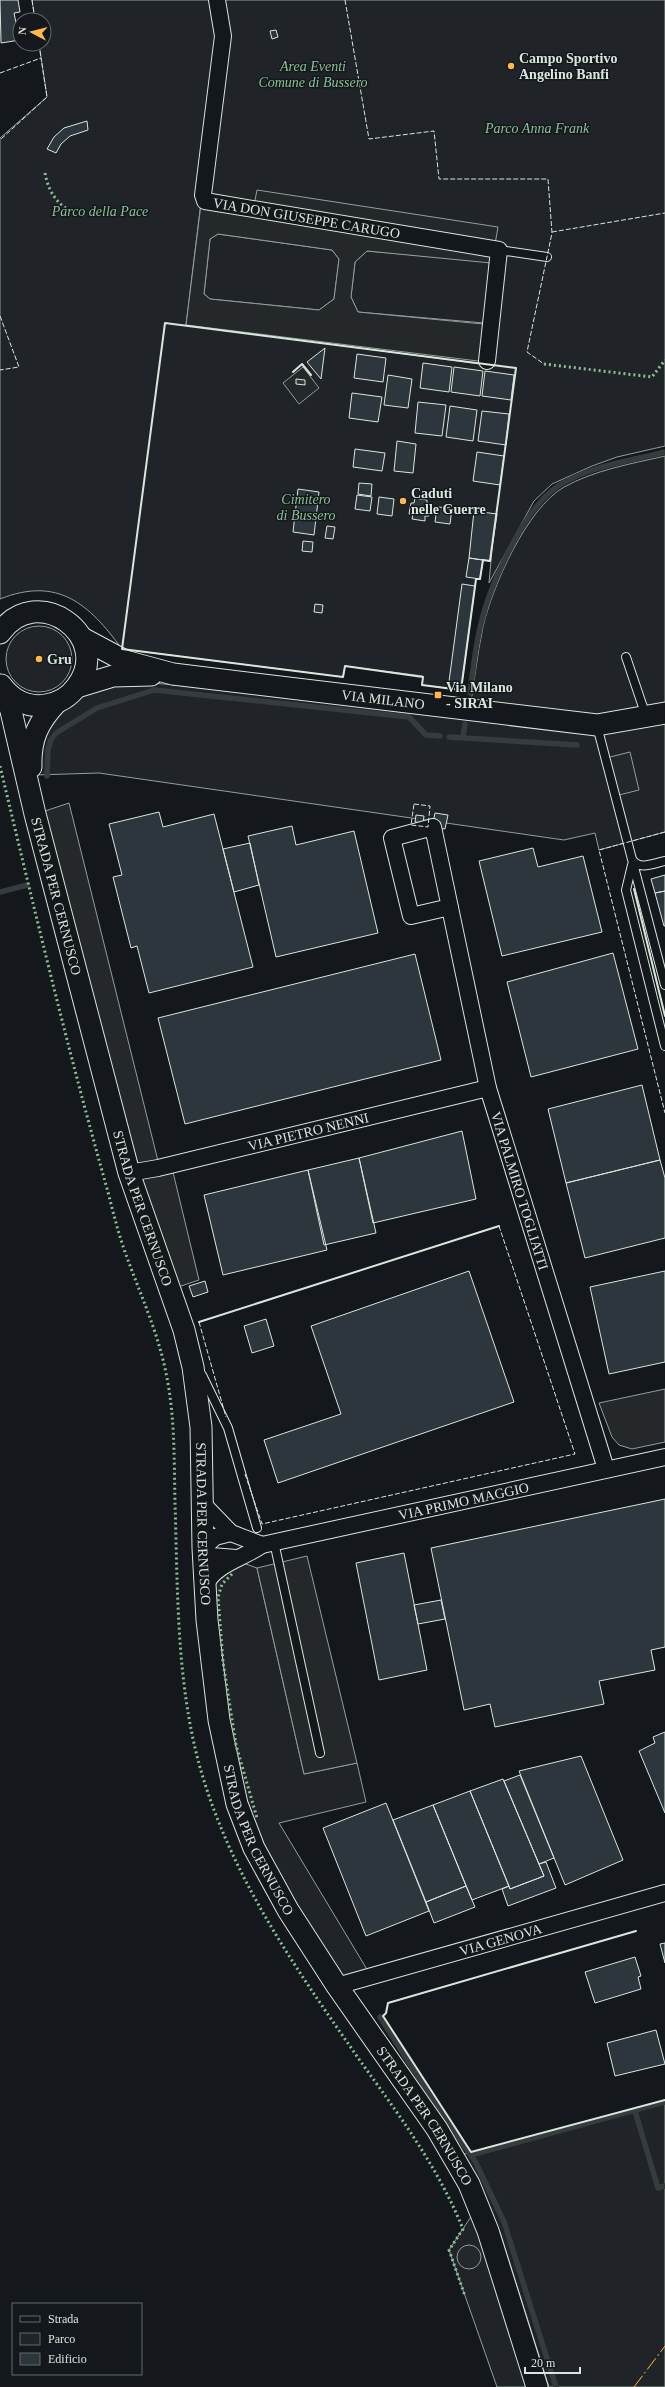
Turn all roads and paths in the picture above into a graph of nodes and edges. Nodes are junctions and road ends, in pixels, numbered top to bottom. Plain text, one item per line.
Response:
1 (217, 0) edge
2 (499, 250) junction
3 (547, 257) dead end
4 (487, 361) dead end
5 (4, 625) edge
6 (82, 638) junction
7 (626, 657) dead end
8 (173, 674) junction
9 (2, 686) edge
10 (77, 687) junction
11 (57, 702) junction
12 (656, 715) edge
13 (597, 725) junction
14 (32, 798) junction
15 (631, 857) junction
16 (665, 861) edge
17 (450, 908) junction
18 (665, 985) edge
19 (665, 1046) edge
20 (488, 1088) junction
21 (129, 1173) junction
22 (189, 1349) junction
23 (665, 1457) edge
24 (606, 1469) junction
25 (202, 1503) junction
26 (257, 1528) dead end
27 (231, 1533) junction
28 (268, 1544) junction
29 (203, 1548) junction
30 (238, 1558) junction
31 (204, 1585) junction
32 (320, 1753) dead end
33 (665, 1893) edge
34 (337, 1986) junction
35 (537, 2387) edge

1 - 2 street, VIA DON GIUSEPPE CARUGO
2 - 3 lane
2 - 4 street
5 - 6 street, VIA MILANO
6 - 8 street, VIA MILANO
6 - 10 street, VIA MILANO
7 - 12 lane
8 - 10 street, VIA MILANO
8 - 13 street, VIA MILANO
9 - 11 street, VIA MILANO
9 - 14 street, STRADA PER CERNUSCO
10 - 11 street, VIA MILANO
11 - 14 street, STRADA PER CERNUSCO
12 - 13 street, VIA MILANO
13 - 15 lane
14 - 21 street, STRADA PER CERNUSCO
15 - 16 lane
15 - 18 lane
15 - 19 lane
17 - 17 street, VIA PALMIRO TOGLIATTI
17 - 20 street, VIA PALMIRO TOGLIATTI
20 - 21 street, VIA PIETRO NENNI
20 - 24 street, VIA PALMIRO TOGLIATTI
21 - 22 street, STRADA PER CERNUSCO
22 - 25 street, STRADA PER CERNUSCO
22 - 26 lane
23 - 24 street, VIA PRIMO MAGGIO
24 - 28 street, VIA PRIMO MAGGIO
25 - 27 street
25 - 29 street, STRADA PER CERNUSCO
27 - 28 street
27 - 29 street
28 - 30 street, VIA PRIMO MAGGIO
28 - 32 lane
29 - 30 street
29 - 31 street, STRADA PER CERNUSCO
30 - 31 street, VIA PRIMO MAGGIO
31 - 34 street, STRADA PER CERNUSCO
33 - 34 street, VIA GENOVA
34 - 35 street, STRADA PER CERNUSCO

